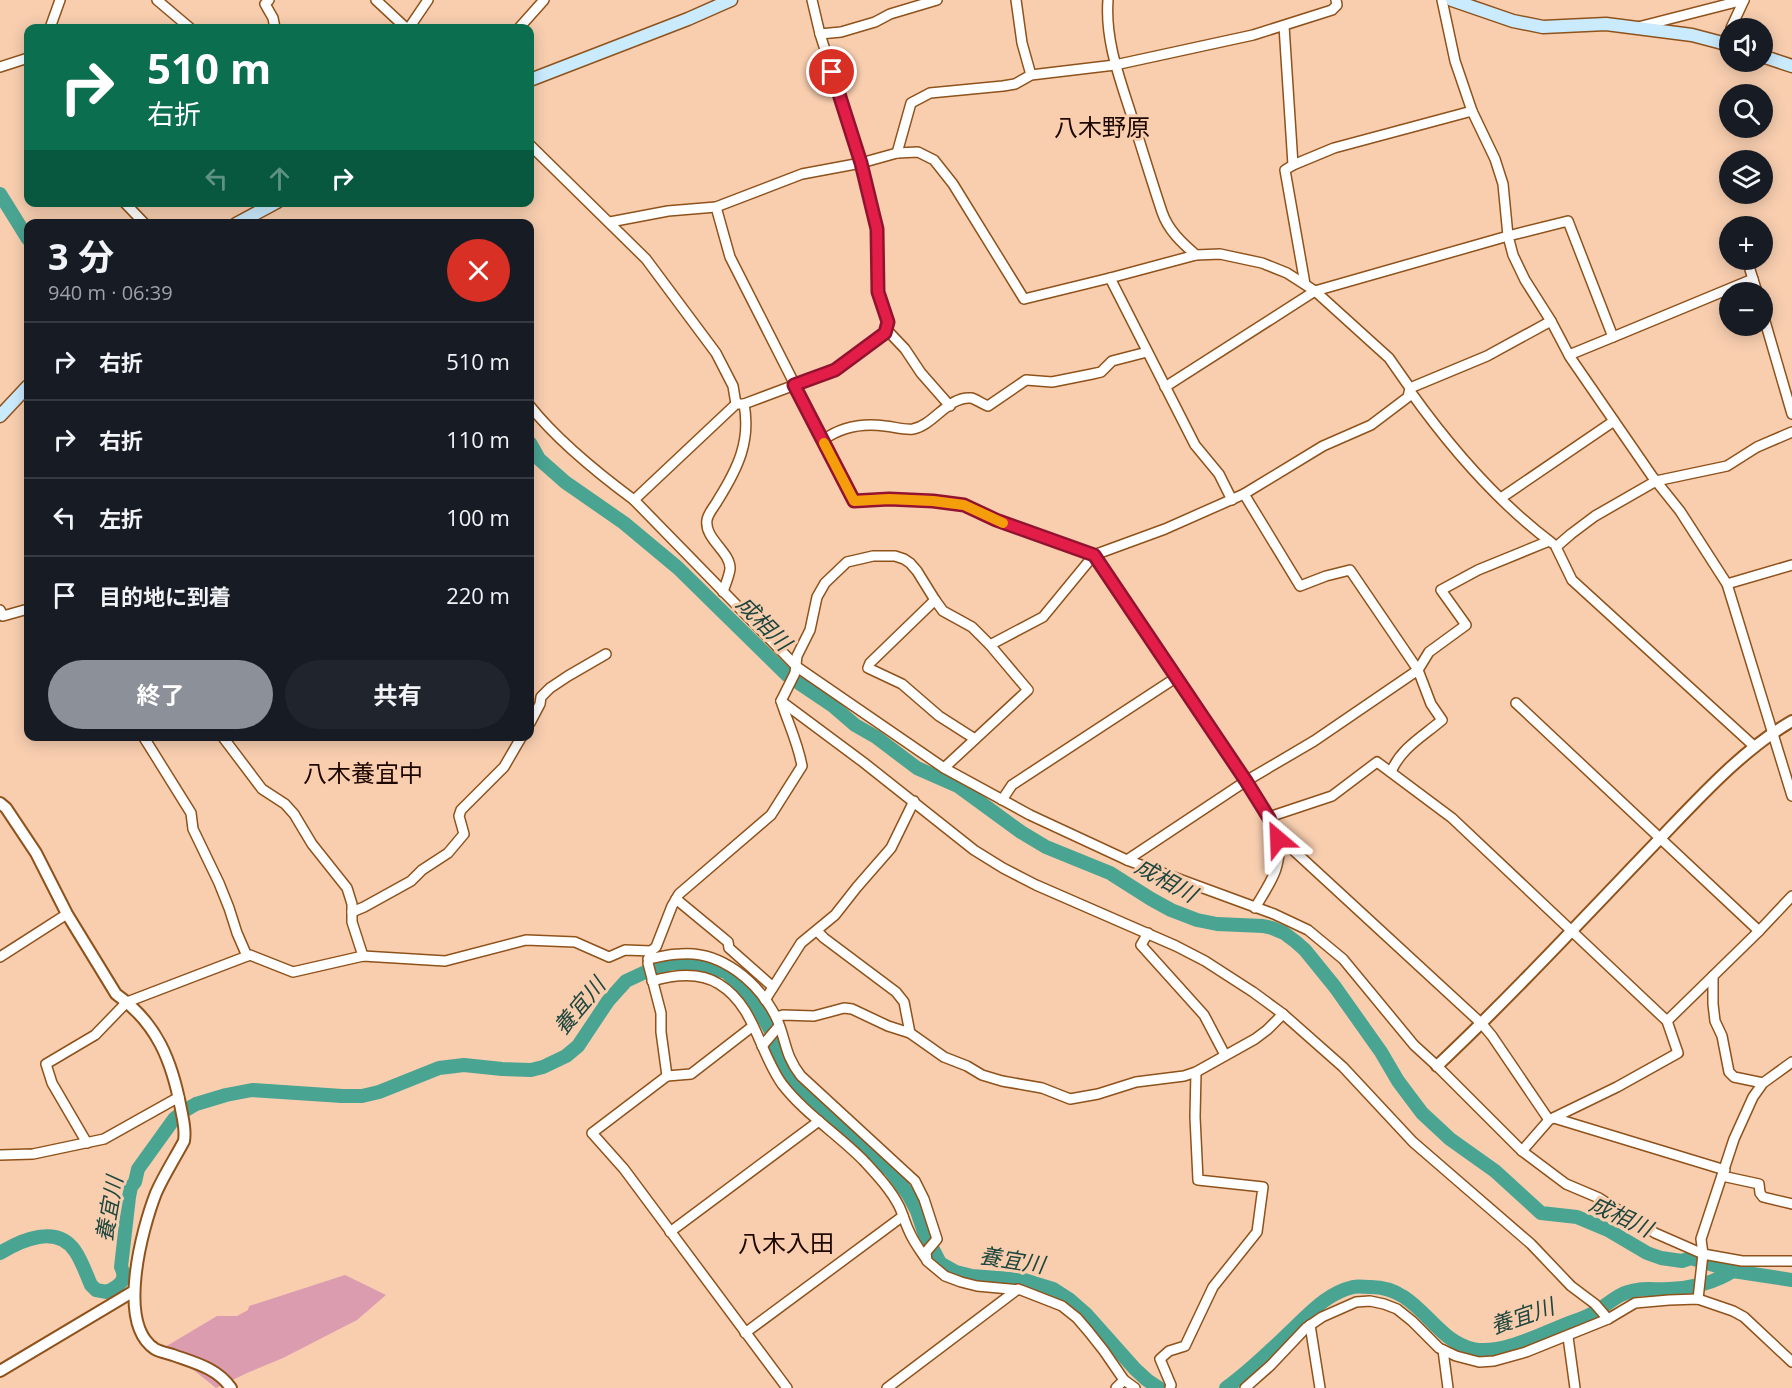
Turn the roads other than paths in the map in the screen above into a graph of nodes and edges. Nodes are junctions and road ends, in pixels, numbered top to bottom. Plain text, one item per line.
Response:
1 (60, 0) edge
2 (158, 0) edge
3 (269, 0) edge
4 (376, 0) edge
5 (428, 0) edge
6 (544, 0) edge
7 (731, 0) edge
8 (812, 0) edge
9 (937, 0) edge
10 (1016, 0) edge
11 (1108, 0) edge
12 (1336, 0) edge
13 (1442, 0) edge
14 (1452, 0) edge
15 (1744, 0) edge
16 (1736, 18) edge
17 (51, 24) edge
18 (185, 24) edge
19 (274, 24) edge
20 (403, 24) edge
21 (411, 24) edge
22 (523, 24) edge
23 (1284, 26) junction
24 (1634, 27) junction
25 (820, 34) junction
26 (1719, 40) edge
27 (24, 59) edge
28 (1773, 60) edge
29 (1115, 65) junction
30 (1792, 66) edge
31 (0, 67) edge
32 (1031, 75) junction
33 (534, 78) edge
34 (1472, 111) junction
35 (534, 149) edge
36 (897, 153) junction
37 (861, 163) junction
38 (1293, 165) junction
39 (129, 207) edge
40 (268, 207) edge
41 (716, 207) junction
42 (140, 219) edge
43 (245, 219) edge
44 (610, 222) junction
45 (1508, 236) junction
46 (1196, 255) junction
47 (1751, 270) edge
48 (1110, 278) junction
49 (1753, 279) junction
50 (1754, 282) edge
51 (1305, 284) junction
52 (1315, 291) junction
53 (1551, 321) junction
54 (886, 329) junction
55 (1769, 336) edge
56 (1612, 337) junction
57 (1147, 352) junction
58 (1569, 355) junction
59 (794, 385) junction
60 (1165, 387) junction
61 (1410, 389) junction
62 (24, 393) edge
63 (740, 404) junction
64 (950, 406) junction
65 (534, 410) edge
66 (1792, 414) edge
67 (0, 416) edge
68 (1614, 422) junction
69 (1792, 432) edge
70 (823, 440) junction
71 (1656, 481) junction
72 (1244, 494) junction
73 (1501, 498) junction
74 (634, 500) junction
75 (1232, 500) junction
76 (1553, 544) junction
77 (1094, 555) junction
78 (1792, 565) edge
79 (1727, 584) junction
80 (723, 592) junction
81 (936, 600) junction
82 (0, 610) edge
83 (24, 610) edge
84 (990, 645) junction
85 (606, 654) dead end
86 (796, 670) junction
87 (1418, 670) junction
88 (1177, 677) junction
89 (783, 697) junction
90 (1516, 703) dead end
91 (534, 715) edge
92 (1792, 722) edge
93 (1772, 733) junction
94 (975, 739) junction
95 (146, 741) edge
96 (226, 741) edge
97 (519, 741) edge
98 (1755, 747) junction
99 (944, 768) junction
100 (1391, 772) junction
101 (1246, 781) junction
102 (1792, 796) edge
103 (1002, 800) junction
104 (914, 801) junction
105 (0, 803) edge
106 (1269, 818) junction
107 (1661, 838) junction
108 (1278, 839) junction
109 (1127, 860) junction
110 (1792, 896) edge
111 (676, 898) junction
112 (1255, 908) junction
113 (352, 912) junction
114 (67, 914) junction
115 (1572, 930) junction
116 (817, 931) junction
117 (1759, 931) junction
118 (1148, 933) junction
119 (247, 956) junction
120 (363, 956) junction
121 (0, 957) edge
122 (649, 958) junction
123 (1713, 976) junction
124 (652, 981) junction
125 (773, 987) junction
126 (765, 1000) junction
127 (127, 1002) junction
128 (1283, 1014) junction
129 (1667, 1021) junction
130 (777, 1024) junction
131 (1482, 1024) junction
132 (753, 1026) junction
133 (910, 1033) junction
134 (762, 1046) junction
135 (1225, 1055) junction
136 (1792, 1062) edge
137 (1437, 1066) junction
138 (1196, 1072) junction
139 (667, 1076) junction
140 (1764, 1083) junction
141 (180, 1103) junction
142 (1551, 1119) junction
143 (819, 1121) junction
144 (87, 1143) junction
145 (1522, 1151) junction
146 (0, 1155) edge
147 (1724, 1173) junction
148 (1792, 1204) edge
149 (903, 1216) junction
150 (670, 1232) junction
151 (1703, 1254) junction
152 (927, 1257) junction
153 (1792, 1261) edge
154 (1018, 1289) junction
155 (134, 1291) junction
156 (1698, 1299) junction
157 (1608, 1319) junction
158 (1310, 1325) junction
159 (746, 1333) junction
160 (1568, 1337) junction
161 (1443, 1350) junction
162 (1792, 1362) edge
163 (0, 1371) edge
164 (1124, 1380) junction
165 (1171, 1387) edge
166 (231, 1388) edge
167 (787, 1388) edge
168 (887, 1388) edge
169 (1116, 1388) edge
170 (1135, 1388) edge
171 (1245, 1388) edge
172 (1320, 1388) edge
173 (1448, 1388) edge
174 (1575, 1388) edge

1 - 17 street
2 - 18 street
3 - 19 street
4 - 20 street
5 - 21 street
6 - 22 street
7 - 33 main road
8 - 25 street
9 - 25 street
10 - 32 street
11 - 29 street
12 - 23 street
13 - 34 street
14 - 24 main road
15 - 16 street
15 - 24 street
23 - 29 street
23 - 38 street
24 - 26 main road
25 - 37 street
27 - 31 street
28 - 30 main road
29 - 32 street
29 - 46 street
32 - 36 street
34 - 38 street
34 - 45 street
35 - 44 street
36 - 37 street
36 - 48 street
37 - 41 street
37 - 54 street
38 - 51 street
39 - 42 street
40 - 43 main road
41 - 44 street
41 - 59 street
44 - 63 street
45 - 52 street
45 - 53 street
45 - 56 street
46 - 48 street
46 - 51 street
47 - 49 street
48 - 57 street
49 - 50 street
49 - 56 street
51 - 52 street
52 - 60 street
52 - 61 street
53 - 58 street
53 - 61 street
54 - 59 street
54 - 64 street
55 - 66 street
56 - 58 street
57 - 60 street
57 - 64 street
58 - 68 street
59 - 63 street
59 - 70 street
60 - 75 street
61 - 72 street
61 - 73 street
62 - 67 main road
63 - 74 street
63 - 80 street
64 - 70 street
65 - 74 street
68 - 71 street
68 - 73 street
69 - 71 street
70 - 77 street
71 - 76 street
71 - 79 street
72 - 75 street
72 - 87 street
73 - 76 street
74 - 80 street
75 - 77 street
76 - 87 street
76 - 98 street
77 - 84 street
77 - 88 street
78 - 79 street
79 - 93 street
80 - 86 street
81 - 84 street
81 - 86 street
81 - 94 street
82 - 83 street
84 - 94 street
85 - 91 street
86 - 89 street
86 - 99 street
87 - 100 street
87 - 101 street
88 - 101 street
88 - 103 street
89 - 104 street
89 - 111 street
90 - 107 street
92 - 93 street
93 - 98 street
93 - 102 street
94 - 99 street
95 - 119 street
96 - 113 street
97 - 113 street
98 - 107 street
99 - 103 street
100 - 106 street
100 - 115 street
101 - 106 street
101 - 109 street
103 - 109 street
104 - 116 street
104 - 118 street
105 - 114 street
106 - 108 street
107 - 115 street
107 - 117 street
108 - 112 street
108 - 131 street
109 - 112 street
110 - 117 street
111 - 122 street
111 - 125 street
112 - 137 street
113 - 120 street
114 - 121 street
114 - 127 street
115 - 129 street
115 - 131 street
116 - 125 street
116 - 133 street
117 - 123 street
118 - 128 street
118 - 135 street
119 - 120 street
119 - 127 street
120 - 122 street
122 - 124 street
122 - 126 street
123 - 129 street
123 - 140 street
124 - 132 street
124 - 139 street
125 - 126 street
126 - 130 street
127 - 141 street
127 - 144 street
128 - 135 street
128 - 157 street
129 - 142 street
130 - 133 street
130 - 134 street
130 - 152 street
131 - 137 street
131 - 142 street
132 - 134 street
132 - 139 street
133 - 138 street
134 - 143 street
135 - 138 street
136 - 140 street
137 - 145 street
138 - 165 street
139 - 150 street
140 - 147 street
141 - 144 street
141 - 155 street
142 - 145 street
142 - 147 street
143 - 149 street
143 - 150 street
144 - 146 street
145 - 151 street
147 - 148 street
147 - 151 street
149 - 152 street
149 - 159 street
150 - 159 street
151 - 153 street
151 - 156 street
152 - 154 street
154 - 164 street
154 - 168 street
155 - 163 street
155 - 166 street
156 - 157 street
156 - 162 street
157 - 160 street
158 - 161 street
158 - 171 street
158 - 172 street
159 - 167 street
160 - 161 street
160 - 174 street
161 - 173 street
164 - 169 street
164 - 170 street

